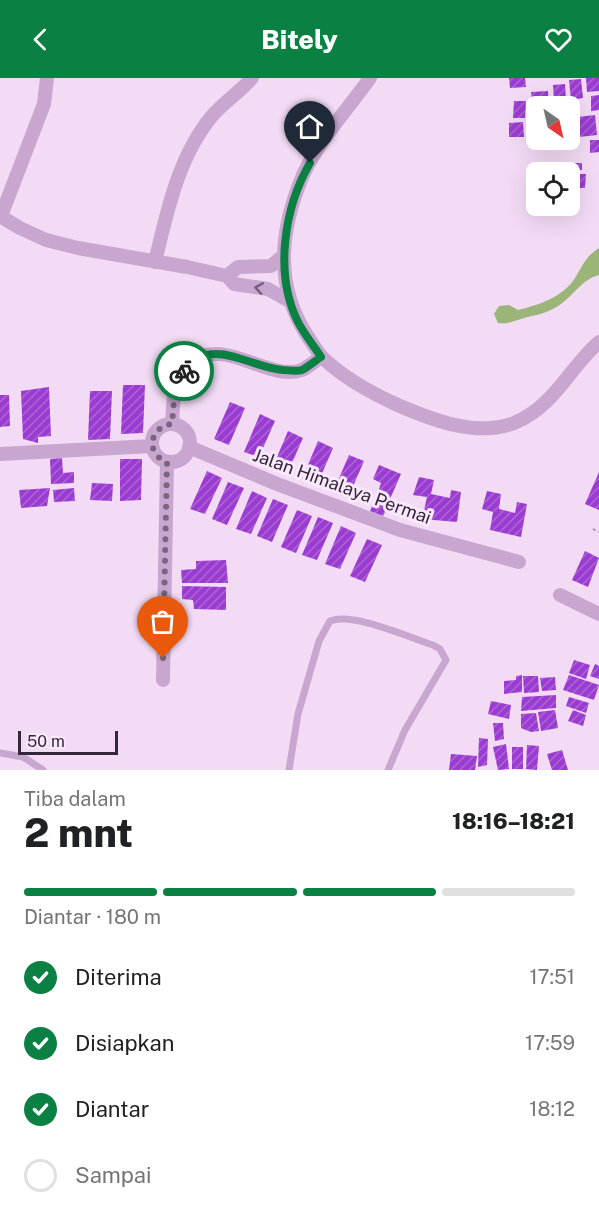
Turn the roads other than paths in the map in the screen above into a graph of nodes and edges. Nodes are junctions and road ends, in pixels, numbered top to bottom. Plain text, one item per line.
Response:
1 (47, 78) edge
2 (252, 78) edge
3 (370, 78) edge
4 (1, 216) edge
5 (284, 255) junction
6 (155, 262) junction
7 (227, 276) junction
8 (291, 302) junction
9 (599, 342) edge
10 (321, 357) junction
11 (172, 424) junction
12 (152, 446) junction
13 (189, 447) junction
14 (0, 454) edge
15 (167, 462) junction
16 (519, 562) dead end
17 (560, 595) dead end
18 (599, 614) edge
19 (163, 680) dead end
20 (0, 753) edge
21 (43, 770) edge
22 (289, 770) edge
23 (388, 770) edge

1 - 4 street
2 - 6 street
3 - 5 street
4 - 6 street
5 - 7 street
5 - 8 street
6 - 7 street
8 -> 7 street
8 - 10 street
9 - 10 street
10 - 11 street
11 - 12 street
11 - 13 street
12 - 14 street
12 - 15 street
13 - 15 street
13 - 16 street, Jalan Himalaya Permai
15 - 19 street
17 - 18 street
20 - 21 lane
22 - 23 lane

